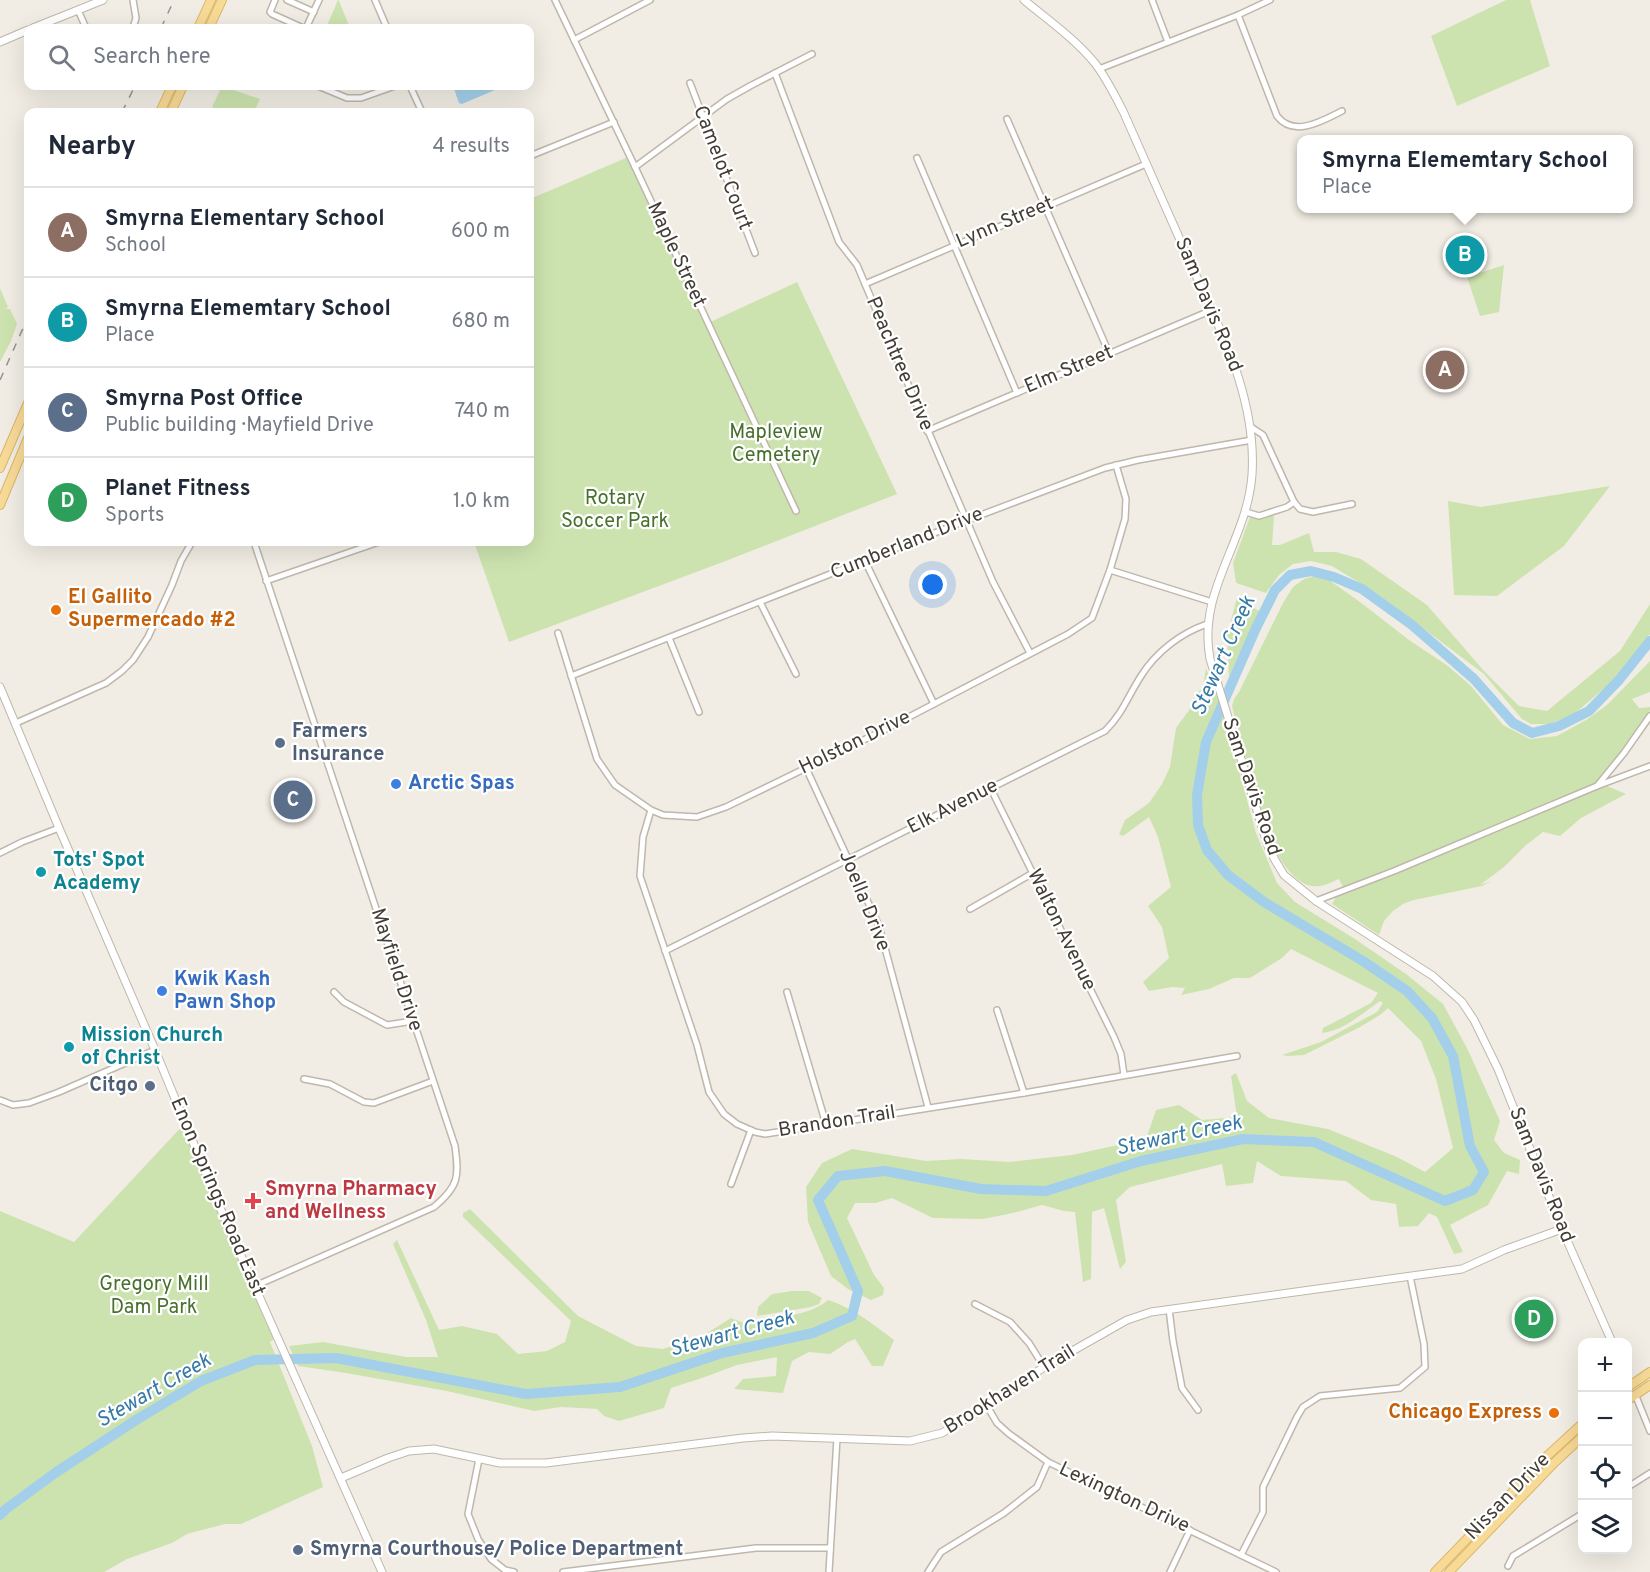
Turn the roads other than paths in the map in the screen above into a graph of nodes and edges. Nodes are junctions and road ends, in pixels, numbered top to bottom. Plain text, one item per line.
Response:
1 (103, 0) edge
2 (133, 0) edge
3 (212, 0) edge
4 (222, 0) edge
5 (275, 0) edge
6 (287, 0) edge
7 (319, 0) edge
8 (375, 0) edge
9 (555, 0) edge
10 (650, 0) edge
11 (1024, 0) edge
12 (1152, 0) edge
13 (1270, 0) edge
14 (78, 10) junction
15 (314, 12) junction
16 (1238, 15) junction
17 (43, 24) edge
18 (84, 24) edge
19 (134, 24) edge
20 (200, 24) edge
21 (211, 24) edge
22 (296, 24) edge
23 (307, 24) edge
24 (385, 24) edge
25 (24, 32) edge
26 (574, 40) junction
27 (0, 42) edge
28 (1168, 42) junction
29 (812, 54) dead end
30 (1099, 69) junction
31 (775, 73) junction
32 (690, 83) dead end
33 (170, 90) edge
34 (181, 90) edge
35 (327, 90) edge
36 (384, 90) edge
37 (412, 90) edge
38 (162, 108) edge
39 (173, 108) edge
40 (420, 108) edge
41 (1342, 111) dead end
42 (703, 116) junction
43 (1007, 119) dead end
44 (614, 122) junction
45 (534, 154) edge
46 (917, 158) dead end
47 (1146, 164) junction
48 (636, 167) junction
49 (1045, 206) junction
50 (954, 245) junction
51 (755, 253) dead end
52 (865, 284) junction
53 (1212, 310) junction
54 (1109, 353) junction
55 (1017, 393) junction
56 (24, 412) edge
57 (1251, 426) junction
58 (927, 431) junction
59 (1252, 440) junction
60 (24, 448) edge
61 (1116, 465) junction
62 (0, 468) edge
63 (1294, 502) junction
64 (1352, 504) dead end
65 (0, 505) edge
66 (796, 511) dead end
67 (1246, 512) junction
68 (965, 520) junction
69 (190, 546) edge
70 (255, 546) edge
71 (368, 546) edge
72 (865, 561) junction
73 (1110, 570) junction
74 (267, 581) junction
75 (760, 602) junction
76 (1212, 602) junction
77 (1207, 624) junction
78 (558, 633) dead end
79 (669, 638) junction
80 (1030, 653) junction
81 (796, 674) dead end
82 (571, 676) junction
83 (0, 687) edge
84 (934, 704) junction
85 (699, 712) dead end
86 (1650, 716) edge
87 (16, 723) junction
88 (1650, 766) edge
89 (806, 768) junction
90 (1597, 786) junction
91 (990, 787) junction
92 (651, 810) junction
93 (59, 828) junction
94 (0, 853) edge
95 (848, 860) junction
96 (1033, 873) junction
97 (1316, 900) junction
98 (970, 909) dead end
99 (665, 951) junction
100 (334, 992) dead end
101 (787, 992) dead end
102 (997, 1010) dead end
103 (413, 1021) junction
104 (155, 1050) junction
105 (1237, 1056) dead end
106 (1124, 1075) junction
107 (304, 1079) dead end
108 (433, 1081) junction
109 (1024, 1093) junction
110 (0, 1100) edge
111 (928, 1107) junction
112 (826, 1124) junction
113 (751, 1130) junction
114 (731, 1184) dead end
115 (1563, 1229) junction
116 (1410, 1276) junction
117 (255, 1286) junction
118 (975, 1304) dead end
119 (1169, 1309) junction
120 (1610, 1338) edge
121 (1044, 1367) junction
122 (1650, 1372) edge
123 (1632, 1381) edge
124 (1650, 1385) edge
125 (1632, 1396) edge
126 (1632, 1399) edge
127 (987, 1406) junction
128 (1198, 1410) dead end
129 (1578, 1428) edge
130 (1650, 1431) edge
131 (837, 1438) junction
132 (1578, 1441) edge
133 (479, 1459) junction
134 (1048, 1462) junction
135 (1650, 1473) edge
136 (341, 1478) junction
137 (1632, 1484) edge
138 (1578, 1516) edge
139 (1190, 1530) junction
140 (830, 1548) junction
141 (1241, 1555) junction
142 (1508, 1566) dead end
143 (505, 1571) edge
144 (382, 1572) edge
145 (514, 1572) edge
146 (563, 1572) edge
147 (829, 1572) edge
148 (928, 1572) edge
149 (1170, 1572) edge
150 (1276, 1572) edge
151 (1435, 1572) edge
152 (1449, 1572) edge

1 - 14 street
2 - 19 street
3 - 20 main road
4 - 21 main road
5 - 22 street
6 - 15 street
7 - 15 street
8 - 24 street
9 - 26 street, Maple Street
10 - 26 street
11 - 30 street, Sam Davis Road
12 - 28 street
13 - 16 street
14 - 17 street
14 - 18 street
15 - 23 street
16 - 28 street
16 - 41 street
25 - 27 street
26 - 44 street, Maple Street
28 - 30 street
29 - 31 street
30 - 47 street, Sam Davis Road
31 - 42 street
31 - 52 street, Peachtree Drive
32 - 42 street, Camelot Court
33 - 38 main road
34 - 39 main road
35 - 36 street
37 - 40 street
42 - 48 street
42 - 51 street, Camelot Court
43 - 49 street
44 - 45 street
44 - 48 street, Maple Street
46 - 50 street
47 - 49 street, Lynn Street
47 - 53 street, Sam Davis Road
48 - 66 street, Maple Street
49 - 50 street, Lynn Street
49 - 54 street
50 - 52 street, Lynn Street
50 - 55 street
52 - 58 street, Peachtree Drive
53 - 54 street, Elm Street
53 - 57 street, Sam Davis Road
54 - 55 street, Elm Street
55 - 58 street, Elm Street
56 - 62 main road
57 - 59 street, Sam Davis Road
57 - 63 street
58 - 68 street, Peachtree Drive
59 - 61 street, Cumberland Drive
59 - 67 street, Sam Davis Road
60 - 65 main road
61 - 68 street, Cumberland Drive
61 - 73 street, Holston Drive
63 - 64 street
63 - 67 street
67 - 76 street, Sam Davis Road
68 - 72 street, Cumberland Drive
68 - 80 street, Peachtree Drive
69 - 87 street
70 - 74 street, Mayfield Drive
71 - 74 street
72 - 75 street, Cumberland Drive
72 - 84 street
73 - 76 street
73 - 80 street, Holston Drive
74 - 103 street, Mayfield Drive
75 - 79 street, Cumberland Drive
75 - 81 street
76 - 77 street, Sam Davis Road
77 - 91 street, Elk Avenue
77 - 97 street, Sam Davis Road
78 - 82 street, Holston Drive
79 - 82 street, Cumberland Drive
79 - 85 street
80 - 84 street, Holston Drive
82 - 92 street, Holston Drive
83 - 87 street, Enon Springs Road East
84 - 89 street, Holston Drive
86 - 90 street
87 - 93 street, Enon Springs Road East
88 - 90 street
89 - 92 street, Holston Drive
89 - 95 street, Joella Drive
90 - 97 street
91 - 95 street, Elk Avenue
91 - 96 street, Walton Avenue
92 - 99 street, Brandon Trail
93 - 94 street
93 - 104 street, Enon Springs Road East
95 - 99 street, Elk Avenue
95 - 111 street, Joella Drive
96 - 98 street
96 - 106 street, Walton Avenue
97 - 115 street, Sam Davis Road
99 - 113 street, Brandon Trail
100 - 103 street
101 - 112 street
102 - 109 street
103 - 108 street, Mayfield Drive
104 - 110 street
104 - 117 street, Enon Springs Road East
105 - 106 street, Brandon Trail
106 - 109 street, Brandon Trail
107 - 108 street
108 - 117 street, Mayfield Drive
109 - 111 street, Brandon Trail
111 - 112 street, Brandon Trail
112 - 113 street, Brandon Trail
113 - 114 street
115 - 116 street, Brookhaven Trail
115 - 120 street, Sam Davis Road
116 - 119 street, Brookhaven Trail
116 - 141 street
117 - 136 street, Enon Springs Road East
118 - 121 street
119 - 121 street, Brookhaven Trail
119 - 128 street
121 - 127 street, Brookhaven Trail
122 - 123 main road
124 - 125 main road
126 - 130 street
127 - 131 street, Brookhaven Trail
127 - 134 street, Lexington Drive
129 - 151 main road, Nissan Drive
131 - 133 street, Brookhaven Trail
131 - 140 street
132 - 152 main road, Nissan Drive
133 - 136 street, Brookhaven Trail
133 - 143 street
134 - 139 street, Lexington Drive
134 - 148 street
135 - 137 street
136 - 144 street, Enon Springs Road East
138 - 142 street
139 - 141 street, Lexington Drive
139 - 149 street
140 - 146 street
140 - 147 street
141 - 150 street, Lexington Drive
143 - 145 street

